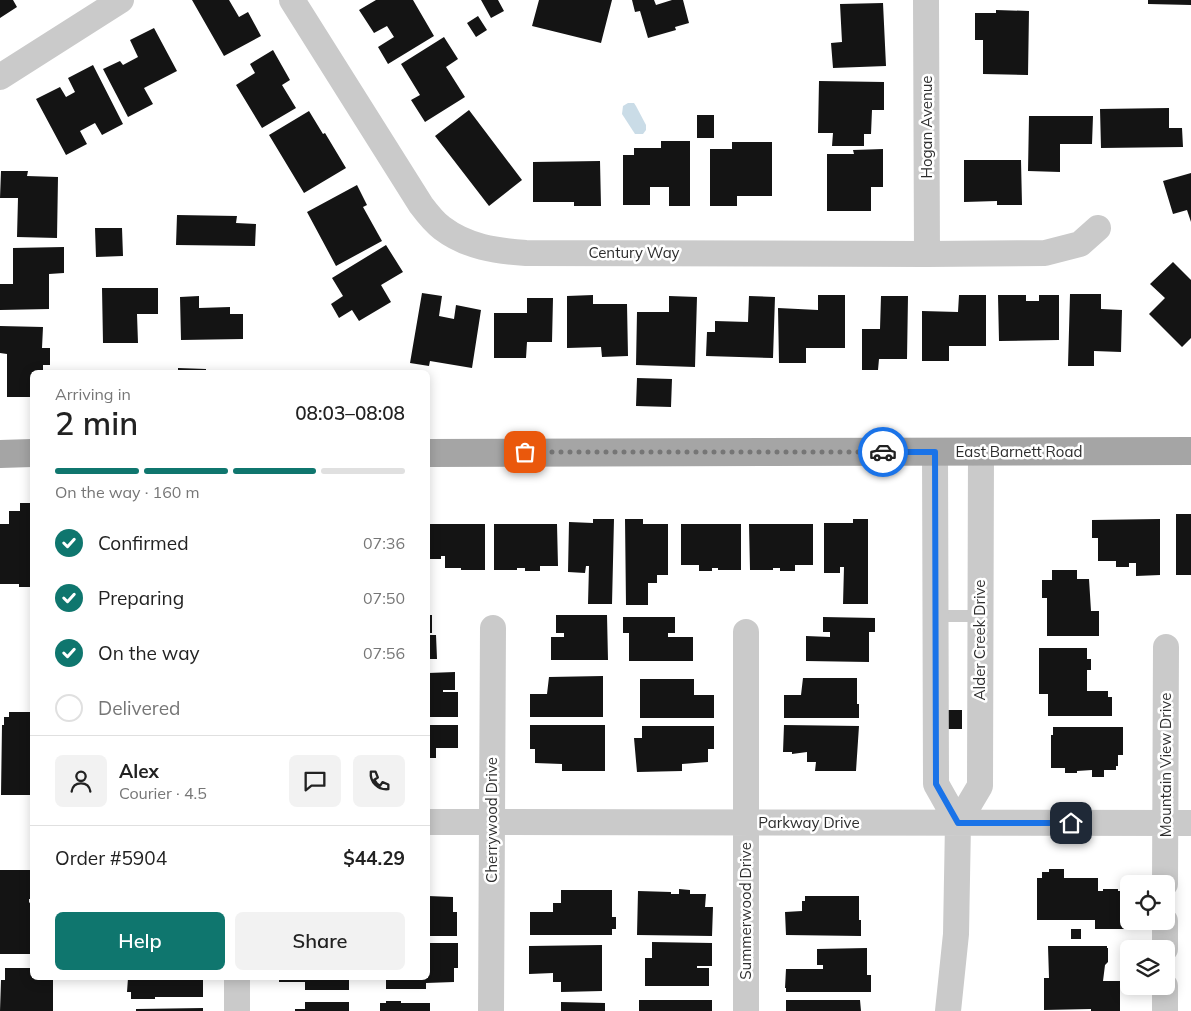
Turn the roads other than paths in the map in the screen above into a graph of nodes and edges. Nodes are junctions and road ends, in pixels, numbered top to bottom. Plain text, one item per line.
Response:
1 (121, 0) edge
2 (292, 0) edge
3 (926, 0) edge
4 (0, 77) edge
5 (1098, 228) dead end
6 (927, 254) junction
7 (1191, 451) edge
8 (935, 452) junction
9 (981, 452) junction
10 (430, 453) edge
11 (0, 454) edge
12 (30, 454) edge
13 (935, 616) junction
14 (980, 616) junction
15 (493, 628) dead end
16 (746, 632) dead end
17 (1166, 647) dead end
18 (430, 822) edge
19 (492, 822) junction
20 (746, 823) junction
21 (958, 823) junction
22 (1178, 823) edge
23 (1168, 875) edge
24 (237, 980) edge
25 (1165, 995) edge
26 (237, 1011) edge
27 (491, 1011) edge
28 (746, 1011) edge
29 (948, 1011) edge
30 (1165, 1011) edge

1 - 4 street
2 - 6 street, Century Way
3 - 6 street, Hogan Avenue
5 - 6 street, Century Way
7 - 9 main road, East Barnett Road
8 - 9 main road, East Barnett Road
8 - 10 main road, East Barnett Road
8 - 13 street
9 - 14 street, Alder Creek Drive
11 - 12 main road
13 - 14 lane
13 - 21 street
14 - 21 street, Alder Creek Drive
15 - 19 street, Cherrywood Drive
16 - 20 street, Summerwood Drive
17 - 22 street, Mountain View Drive
18 - 19 street, Parkway Drive
19 - 20 street, Parkway Drive
19 - 27 street, Cherrywood Drive
20 - 21 street, Parkway Drive
20 - 28 street, Summerwood Drive
21 - 22 street, Parkway Drive
21 - 29 street, Alder Creek Drive
22 - 23 street, Mountain View Drive
24 - 26 street
25 - 30 street

